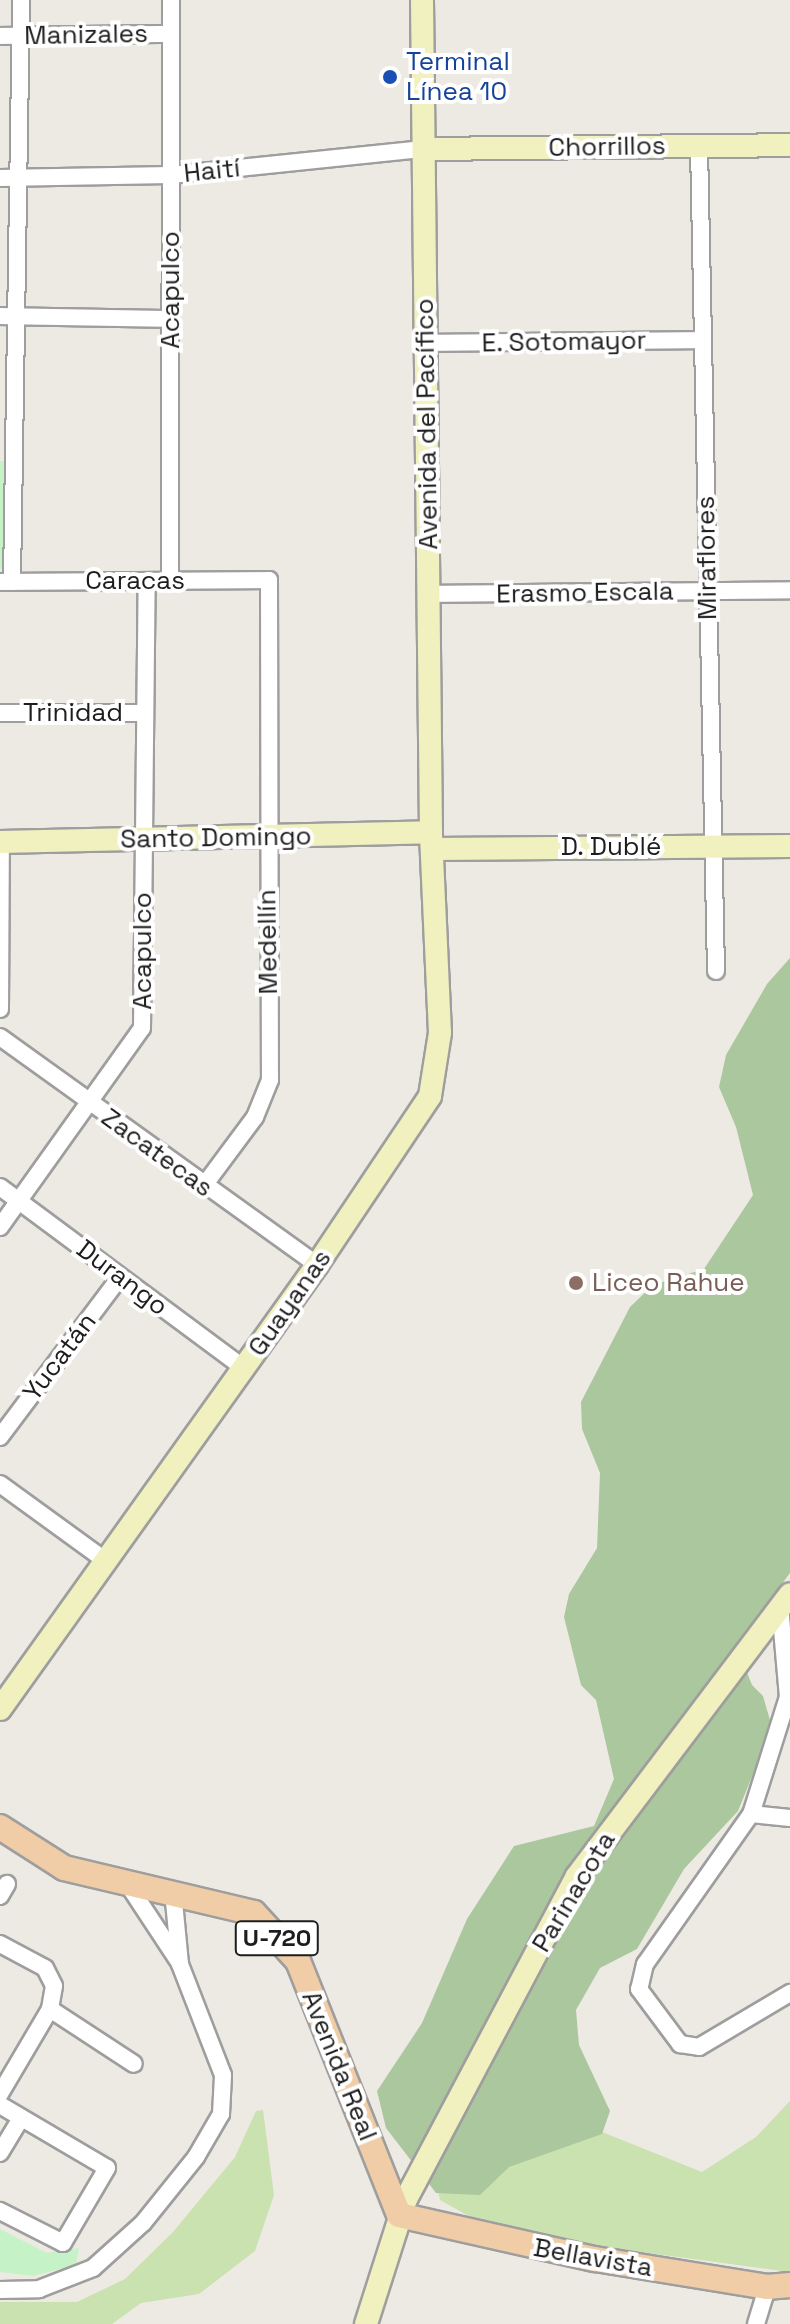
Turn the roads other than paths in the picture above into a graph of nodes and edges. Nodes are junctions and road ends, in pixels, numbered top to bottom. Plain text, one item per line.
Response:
1 (21, 0) edge
2 (171, 0) edge
3 (422, 0) edge
4 (436, 0) edge
5 (171, 34) junction
6 (20, 35) junction
7 (0, 36) edge
8 (790, 145) edge
9 (699, 146) junction
10 (424, 149) junction
11 (171, 175) junction
12 (0, 178) edge
13 (18, 179) junction
14 (8, 316) edge
15 (171, 319) junction
16 (702, 340) junction
17 (426, 343) junction
18 (7, 447) edge
19 (269, 580) joint
20 (147, 581) junction
21 (170, 581) junction
22 (6, 582) edge
23 (790, 590) edge
24 (708, 591) junction
25 (429, 594) junction
26 (0, 713) edge
27 (145, 713) junction
28 (266, 838) junction
29 (143, 840) junction
30 (432, 840) junction
31 (0, 842) edge
32 (790, 846) edge
33 (713, 847) junction
34 (716, 971) dead end
35 (0, 1009) edge
36 (0, 1037) edge
37 (89, 1103) junction
38 (0, 1187) edge
39 (203, 1187) junction
40 (19, 1201) junction
41 (0, 1227) edge
42 (317, 1265) junction
43 (120, 1277) junction
44 (244, 1368) junction
45 (0, 1437) edge
46 (0, 1484) edge
47 (106, 1561) junction
48 (785, 1600) edge
49 (789, 1698) edge
50 (0, 1709) edge
51 (751, 1814) junction
52 (790, 1818) edge
53 (0, 1827) edge
54 (127, 1883) junction
55 (173, 1891) junction
56 (0, 1944) edge
57 (180, 1964) junction
58 (790, 1993) edge
59 (50, 2009) junction
60 (134, 2064) dead end
61 (0, 2094) edge
62 (0, 2105) edge
63 (21, 2118) junction
64 (0, 2153) edge
65 (0, 2211) edge
66 (399, 2215) junction
67 (779, 2286) edge
68 (0, 2290) edge
69 (366, 2324) edge
70 (756, 2324) edge

1 - 6 street
2 - 5 street, Acapulco
3 - 4 street
3 - 10 street, Avenida del Pacífico
5 - 6 street, Manizales
5 - 11 street, Acapulco
6 - 7 street, Manizales
6 - 13 street
8 - 9 street, Chorrillos
9 - 10 street, Chorrillos
9 - 16 street, Miraflores
10 - 11 street, Haití
10 - 17 street, Avenida del Pacífico
11 - 13 street, Haití
11 - 15 street, Acapulco
12 - 13 street, Haití
13 - 14 street
14 - 15 street
14 - 18 street
15 - 21 street, Acapulco
16 - 17 street, E. Sotomayor
16 - 24 street, Miraflores
17 - 25 street, Avenida del Pacífico
18 - 22 street
19 - 21 street, Caracas
19 - 28 street, Medellín
20 - 21 street, Caracas
20 - 22 street, Caracas
20 - 27 street, Acapulco
23 - 24 street, Erasmo Escala
24 - 25 street, Erasmo Escala
24 - 33 street, Miraflores
25 - 30 street, Avenida del Pacífico
26 - 27 street, Trinidad
27 - 29 street, Acapulco
28 - 29 street, Santo Domingo
28 - 30 street, Santo Domingo
28 - 39 street, Medellín
29 - 31 street, Santo Domingo
29 - 37 street, Acapulco
30 - 33 street, D. Dublé
30 - 42 street, Guayanas
31 - 35 street
32 - 33 street, D. Dublé
33 - 34 street, Miraflores
36 - 37 street, Zacatecas
37 - 39 street, Zacatecas
37 - 40 street, Acapulco
38 - 40 street, Durango
39 - 42 street, Zacatecas
40 - 41 street, Acapulco
40 - 43 street, Durango
42 - 44 street, Guayanas
43 - 44 street, Durango
43 - 45 street, Yucatán
44 - 47 street, Guayanas
46 - 47 street
47 - 50 street, Guayanas
48 - 49 street
48 - 66 street, Parinacota
49 - 51 street
51 - 52 street
51 - 58 street
53 - 54 main road, Avenida Real / U-720
54 - 55 main road, Avenida Real / U-720
54 - 57 street
55 - 57 street
55 - 66 main road, Avenida Real / U-720
56 - 59 street
57 - 68 street
59 - 60 street
59 - 61 street
62 - 63 street
63 - 64 street
63 - 65 street
66 - 67 main road, Bellavista
66 - 69 street, Parinacota
67 - 70 street

